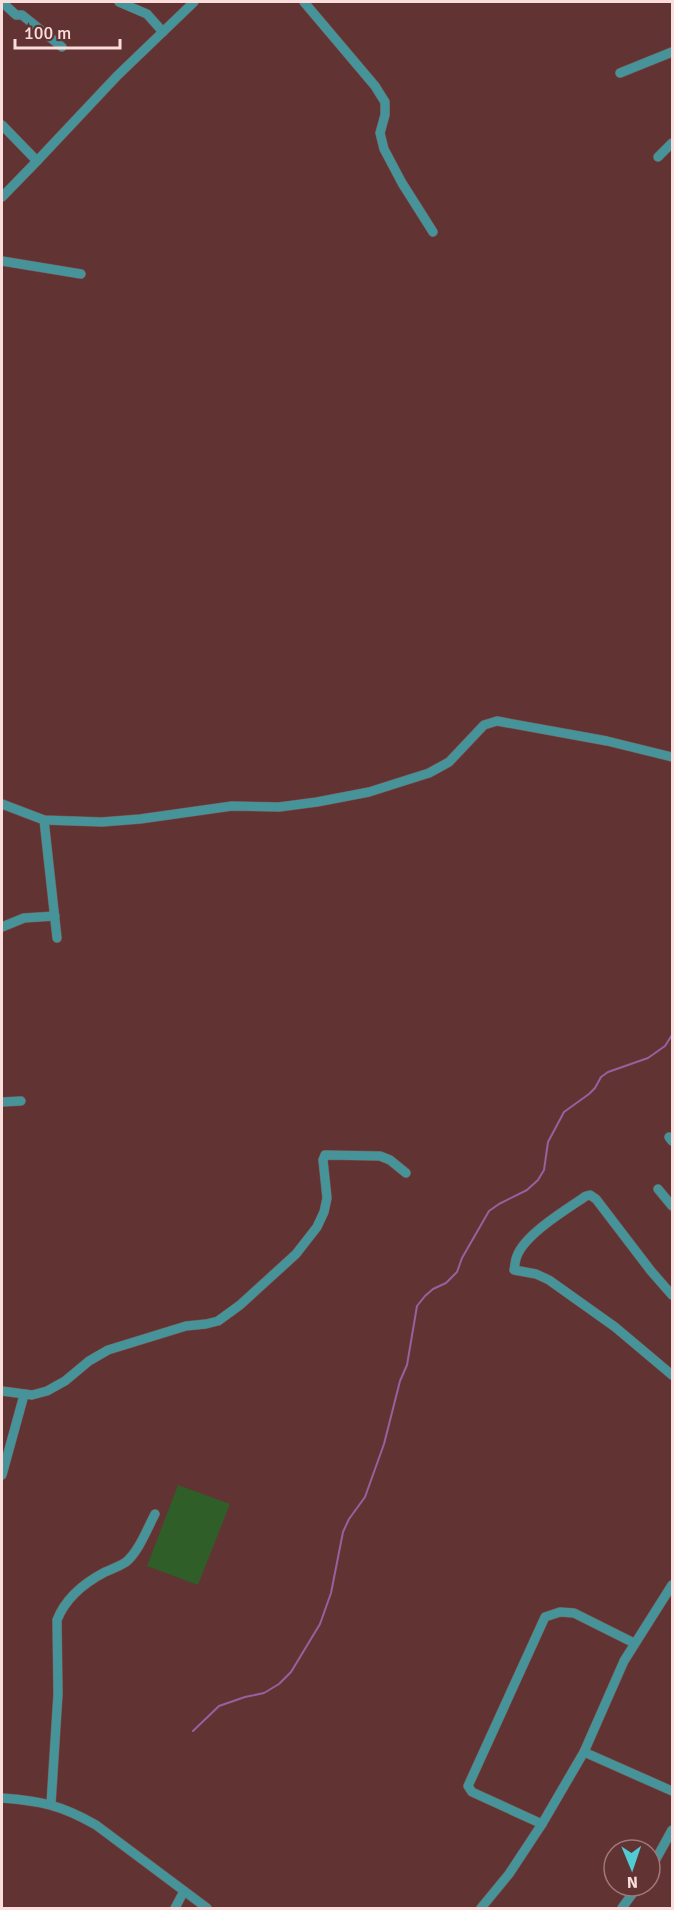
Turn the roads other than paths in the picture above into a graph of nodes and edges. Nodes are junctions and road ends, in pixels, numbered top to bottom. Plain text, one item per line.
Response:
1 (2, 2) edge
2 (119, 2) edge
3 (194, 2) edge
4 (304, 2) edge
5 (163, 32) junction
6 (62, 47) dead end
7 (672, 52) edge
8 (620, 73) dead end
9 (2, 125) edge
10 (672, 143) edge
11 (658, 157) dead end
12 (37, 162) junction
13 (2, 197) edge
14 (433, 232) dead end
15 (2, 261) edge
16 (81, 274) dead end
17 (672, 757) edge
18 (2, 804) edge
19 (44, 820) junction
20 (54, 916) junction
21 (2, 927) edge
22 (57, 938) dead end
23 (21, 1101) dead end
24 (2, 1102) edge
25 (406, 1173) dead end
26 (658, 1189) dead end
27 (672, 1206) edge
28 (672, 1295) edge
29 (672, 1375) edge
30 (2, 1391) edge
31 (24, 1395) junction
32 (2, 1475) edge
33 (155, 1514) dead end
34 (672, 1585) edge
35 (634, 1643) junction
36 (584, 1752) junction
37 (672, 1791) edge
38 (2, 1798) edge
39 (51, 1804) junction
40 (542, 1824) junction
41 (672, 1830) edge
42 (662, 1848) edge
43 (184, 1891) junction
44 (175, 1908) edge
45 (207, 1908) edge
46 (481, 1908) edge

1 - 6 street
2 - 5 street
3 - 5 street
4 - 14 street
5 - 12 street
7 - 8 street
9 - 12 street
10 - 11 street
12 - 13 street
15 - 16 street
17 - 19 street
18 - 19 street
19 - 20 street
20 - 21 street
20 - 22 street
23 - 24 street
25 - 31 street
26 - 27 street
28 - 29 street
30 - 31 street
31 - 32 street
33 - 39 street
34 - 35 street
35 - 36 street
35 - 40 street
36 - 37 street
36 - 40 street
38 - 39 street
39 - 43 street
40 - 46 street
41 - 42 street
43 - 44 street
43 - 45 street

